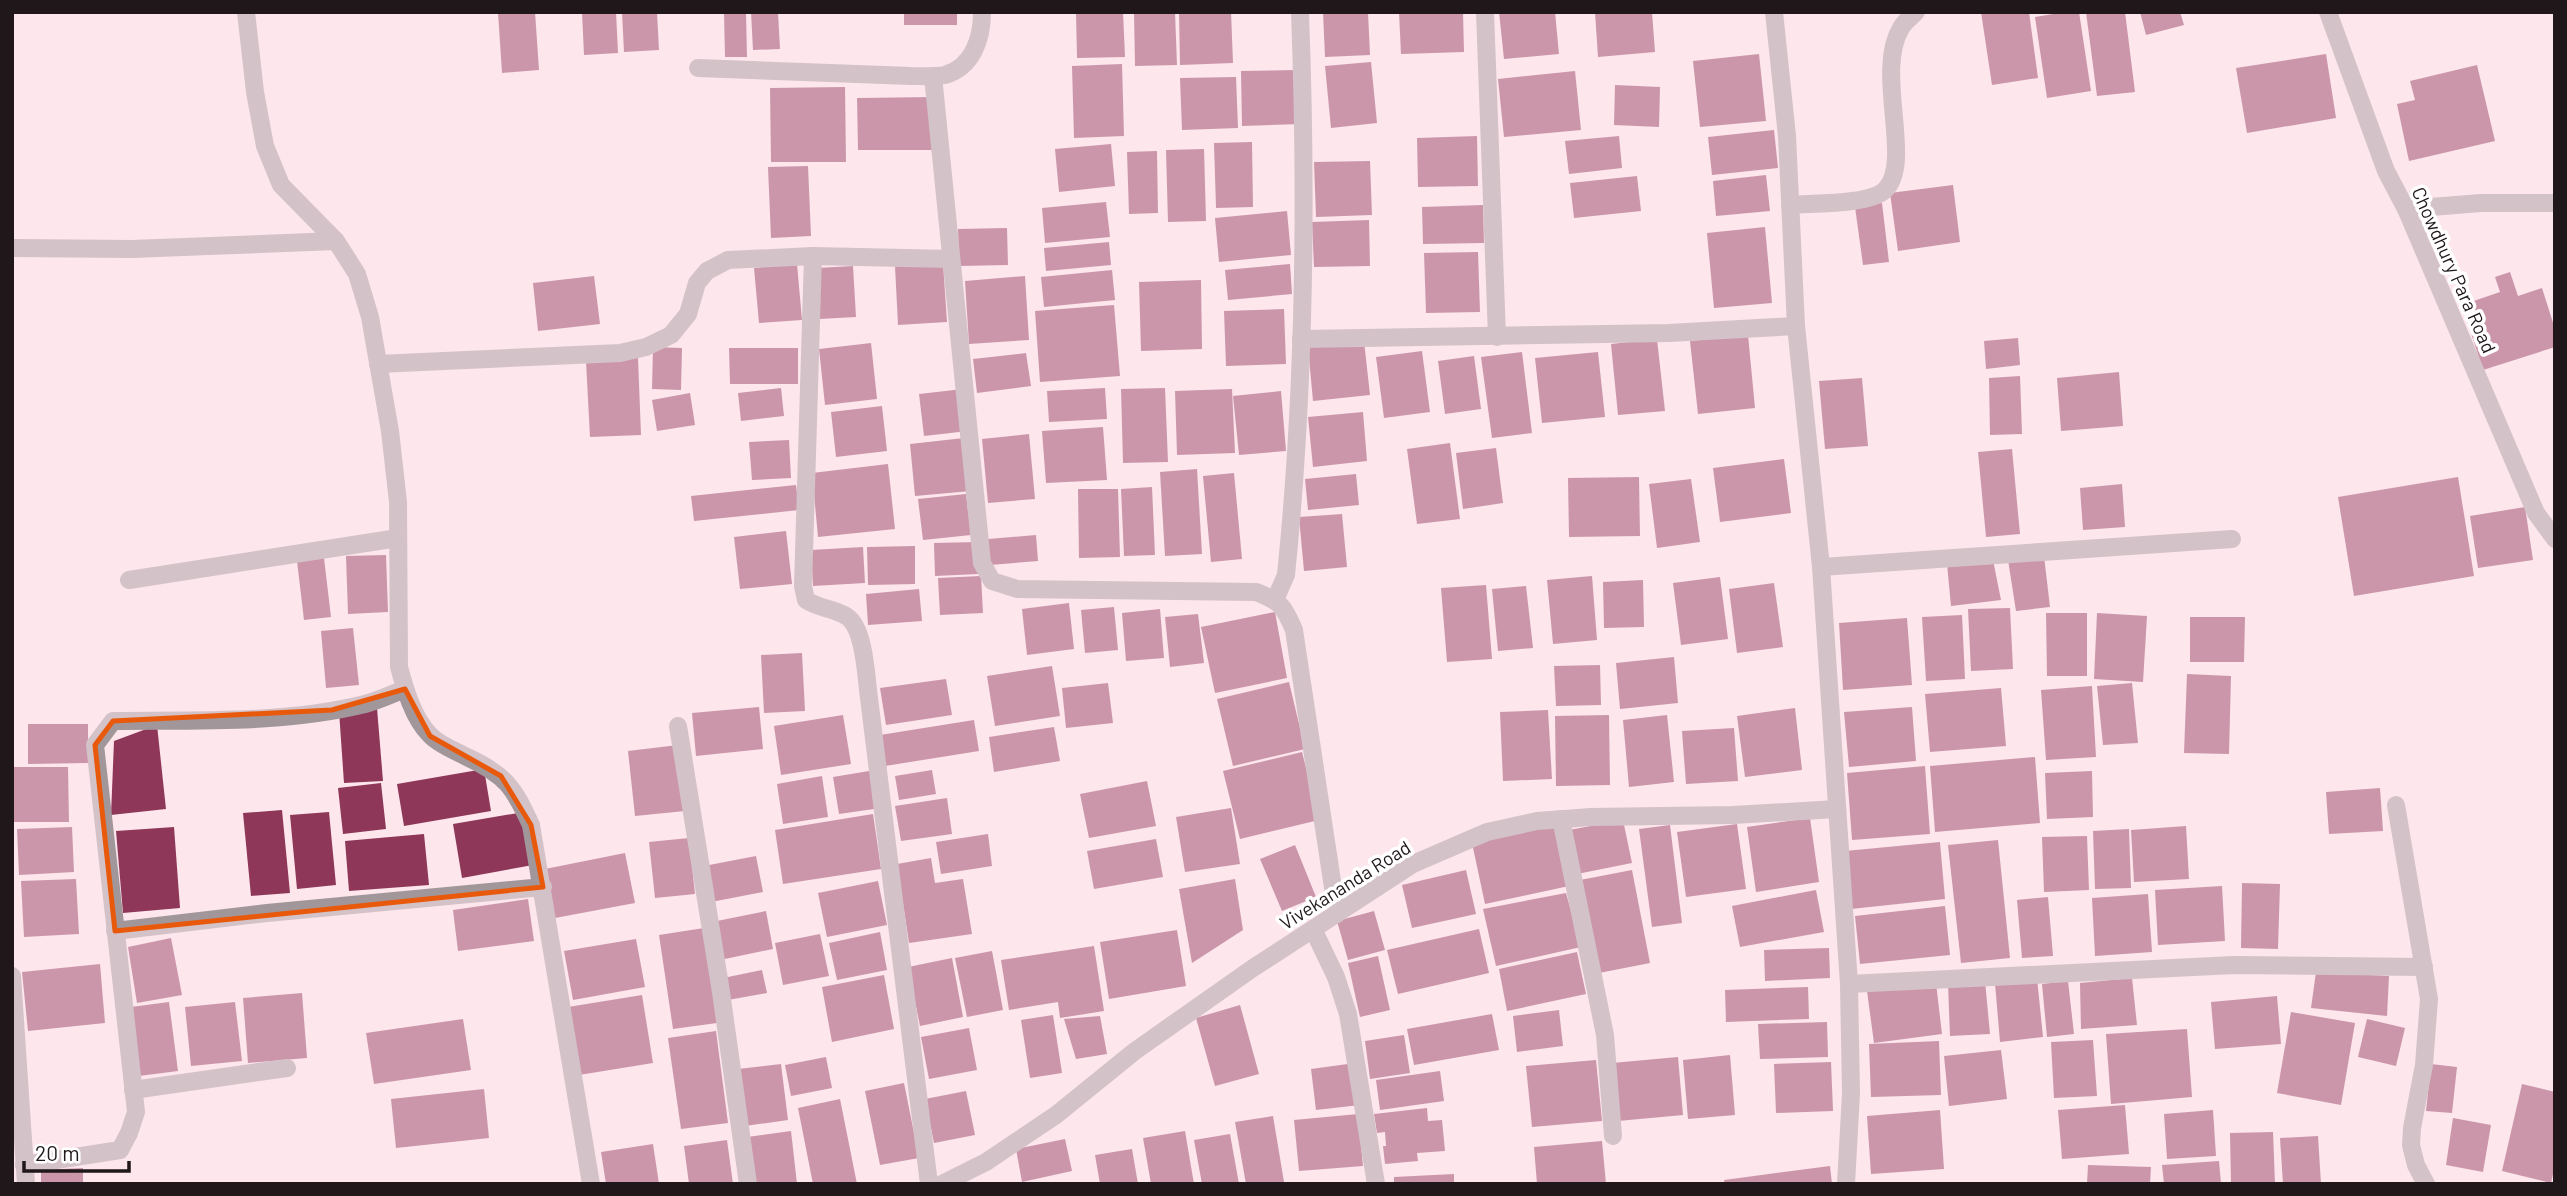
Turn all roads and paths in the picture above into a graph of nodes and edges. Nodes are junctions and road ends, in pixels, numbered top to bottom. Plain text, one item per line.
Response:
1 (246, 12) edge
2 (982, 12) edge
3 (1300, 12) edge
4 (1485, 12) edge
5 (1774, 12) edge
6 (1916, 12) edge
7 (2328, 12) edge
8 (698, 68) dead end
9 (933, 76) junction
10 (2555, 204) edge
11 (1790, 205) junction
12 (2406, 209) junction
13 (337, 241) junction
14 (12, 248) edge
15 (813, 256) junction
16 (951, 259) junction
17 (1796, 326) junction
18 (1497, 337) junction
19 (1301, 339) junction
20 (378, 364) junction
21 (398, 538) junction
22 (2232, 539) dead end
23 (2555, 539) edge
24 (1821, 567) junction
25 (129, 580) dead end
26 (1275, 600) junction
27 (405, 689) junction
28 (678, 726) dead end
29 (2396, 805) dead end
30 (1837, 810) junction
31 (1561, 819) junction
32 (543, 887) junction
33 (1337, 914) junction
34 (1313, 929) junction
35 (115, 931) junction
36 (2424, 967) junction
37 (12, 976) edge
38 (1849, 984) junction
39 (287, 1068) dead end
40 (133, 1090) junction
41 (1613, 1136) dead end
42 (24, 1165) junction
43 (26, 1184) edge
44 (591, 1184) edge
45 (748, 1184) edge
46 (929, 1184) edge
47 (942, 1184) edge
48 (1376, 1184) edge
49 (1846, 1184) edge
50 (2426, 1184) edge

1 - 13 street
2 - 9 street
3 - 19 street
4 - 18 street
5 - 11 street
6 - 11 street
7 - 12 street, Chowdhury Para Road
8 - 9 street
9 - 16 street
10 - 12 street
11 - 17 street
12 - 23 street, Chowdhury Para Road
13 - 14 street
13 - 20 street
15 - 16 street
15 - 20 street
15 - 46 street
16 - 26 street
17 - 18 street
17 - 24 street
18 - 19 street
19 - 26 street
20 - 21 street
21 - 25 street
21 - 27 street
22 - 24 street
24 - 30 street
26 - 33 street
27 - 32 street
27 - 35 street
28 - 45 street
29 - 36 street
30 - 31 street, Vivekananda Road
30 - 38 street
31 - 33 street, Vivekananda Road
31 - 41 street
32 - 35 street
32 - 44 street
33 - 34 street, Vivekananda Road
34 - 47 street, Vivekananda Road
34 - 48 street
35 - 40 street
36 - 38 street
36 - 50 street
37 - 42 street
38 - 49 street
39 - 40 street
40 - 42 street
42 - 43 street

